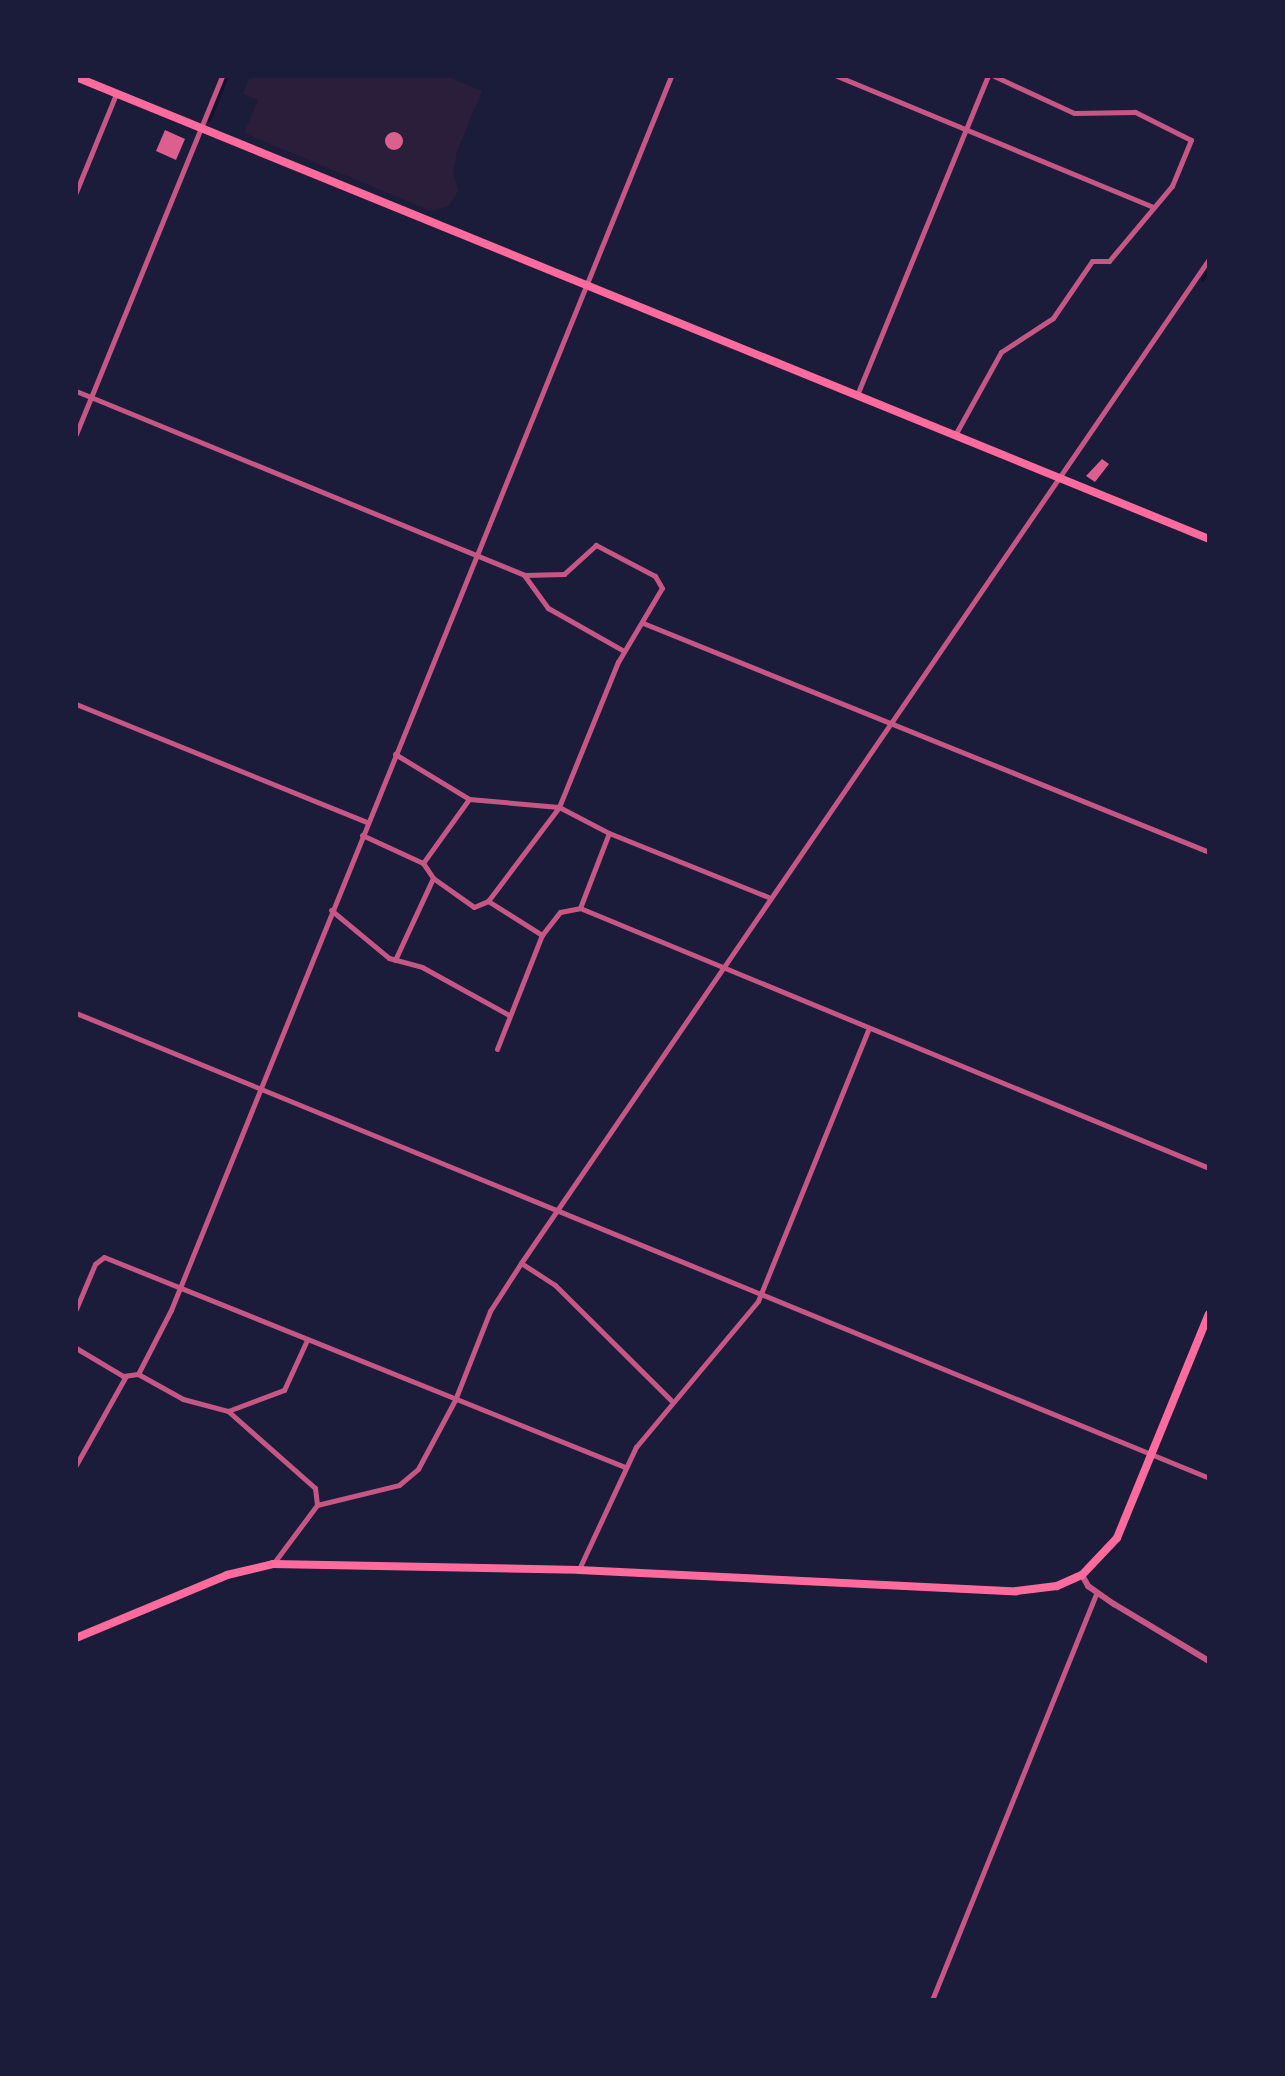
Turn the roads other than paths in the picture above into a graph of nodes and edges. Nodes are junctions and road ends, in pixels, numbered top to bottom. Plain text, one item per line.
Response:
1 (222, 76) edge
2 (671, 76) edge
3 (837, 76) edge
4 (988, 76) edge
5 (994, 76) edge
6 (76, 77) edge
7 (116, 94) junction
8 (201, 129) junction
9 (967, 129) junction
10 (76, 192) edge
11 (1154, 207) junction
12 (1209, 259) edge
13 (587, 284) junction
14 (76, 391) edge
15 (857, 396) junction
16 (91, 397) junction
17 (76, 434) edge
18 (954, 435) junction
19 (1056, 478) junction
20 (1209, 538) edge
21 (476, 555) junction
22 (524, 575) junction
23 (643, 623) junction
24 (624, 651) junction
25 (76, 704) edge
26 (888, 722) junction
27 (395, 754) junction
28 (469, 799) junction
29 (559, 807) junction
30 (367, 822) junction
31 (609, 833) junction
32 (362, 835) junction
33 (1209, 852) edge
34 (423, 863) junction
35 (433, 878) junction
36 (768, 897) junction
37 (488, 901) junction
38 (580, 908) junction
39 (331, 910) junction
40 (542, 935) junction
41 (395, 960) junction
42 (722, 967) junction
43 (76, 1013) edge
44 (509, 1015) junction
45 (868, 1030) junction
46 (497, 1049) dead end
47 (259, 1089) junction
48 (1209, 1168) edge
49 (556, 1211) junction
50 (521, 1263) junction
51 (179, 1288) junction
52 (761, 1293) junction
53 (76, 1309) edge
54 (1209, 1314) edge
55 (307, 1340) junction
56 (76, 1348) edge
57 (138, 1374) junction
58 (126, 1376) junction
59 (455, 1400) junction
60 (671, 1400) junction
61 (228, 1411) junction
62 (1152, 1455) junction
63 (76, 1465) edge
64 (625, 1467) junction
65 (1209, 1478) edge
66 (317, 1505) junction
67 (273, 1564) junction
68 (579, 1570) junction
69 (1082, 1575) junction
70 (1097, 1592) junction
71 (76, 1638) edge
72 (1209, 1661) edge
73 (932, 2000) edge

1 - 8 street
2 - 13 street
3 - 9 street
4 - 9 street
5 - 11 street
6 - 7 main road
7 - 8 main road
7 - 10 street
8 - 13 main road
8 - 16 street
9 - 11 street
9 - 15 street
11 - 18 street
12 - 19 street
13 - 15 main road
13 - 21 street
14 - 16 street
15 - 18 main road
16 - 17 street
16 - 21 street
18 - 19 main road
19 - 20 main road
19 - 26 street
21 - 22 street
21 - 27 street
22 - 23 street
22 - 24 street
23 - 24 street
23 - 26 street
24 - 29 street
25 - 30 street
26 - 33 street
26 - 36 street
27 - 28 street
27 - 30 street
28 - 29 street
28 - 34 street
29 - 31 street
29 - 37 street
30 - 32 street
31 - 36 street
31 - 38 street
32 - 34 street
32 - 39 street
34 - 35 street
35 - 37 street
35 - 41 street
36 - 42 street
37 - 40 street
38 - 40 street
38 - 42 street
39 - 41 street
39 - 47 street
40 - 44 street
41 - 44 street
42 - 45 street
42 - 49 street
43 - 47 street
44 - 46 street
45 - 48 street
45 - 52 street
47 - 49 street
47 - 51 street
49 - 50 street
49 - 52 street
50 - 59 street
50 - 60 street
51 - 53 street
51 - 55 street
51 - 57 street
52 - 60 street
52 - 62 street
54 - 62 main road
55 - 59 street
55 - 61 street
56 - 58 street
57 - 58 street
57 - 61 street
58 - 63 street
59 - 64 street
59 - 66 street
60 - 64 street
61 - 66 street
62 - 65 street
62 - 69 main road
64 - 68 street
66 - 67 street
67 - 68 main road
67 - 71 main road
68 - 69 main road
69 - 70 street
70 - 72 street
70 - 73 street

